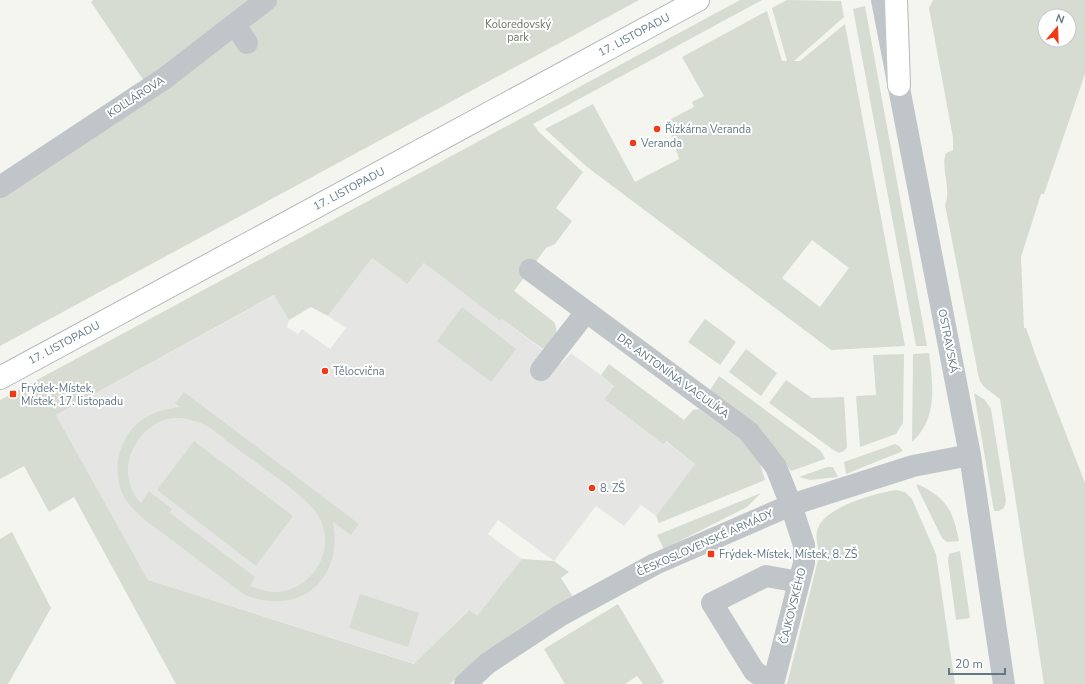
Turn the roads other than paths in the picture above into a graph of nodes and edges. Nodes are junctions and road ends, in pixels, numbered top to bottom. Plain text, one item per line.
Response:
1 (266, 0) edge
2 (698, 0) edge
3 (882, 0) edge
4 (896, 0) edge
5 (235, 24) junction
6 (247, 43) dead end
7 (899, 86) junction
8 (0, 187) edge
9 (530, 270) dead end
10 (586, 312) junction
11 (541, 370) dead end
12 (0, 378) edge
13 (970, 455) junction
14 (791, 505) junction
15 (799, 582) junction
16 (773, 683) edge
17 (465, 684) edge
18 (1004, 684) edge

1 - 5 street, KOLLÁROVA
2 - 12 main road, 17. LISTOPADU
3 - 7 street, OSTRAVSKÁ
4 - 7 main road
5 - 6 street
5 - 8 street, KOLLÁROVA
7 - 13 street, OSTRAVSKÁ
9 - 10 street, DR. ANTONÍNA VACULÍKA
10 - 11 street
10 - 14 street, DR. ANTONÍNA VACULÍKA
13 - 14 street, ČESKOSLOVENSKÉ ARMÁDY
13 - 18 street, OSTRAVSKÁ
14 - 15 street, ČAJKOVSKÉHO
14 - 17 street, ČESKOSLOVENSKÉ ARMÁDY
15 - 16 street, ČAJKOVSKÉHO
15 - 16 street

